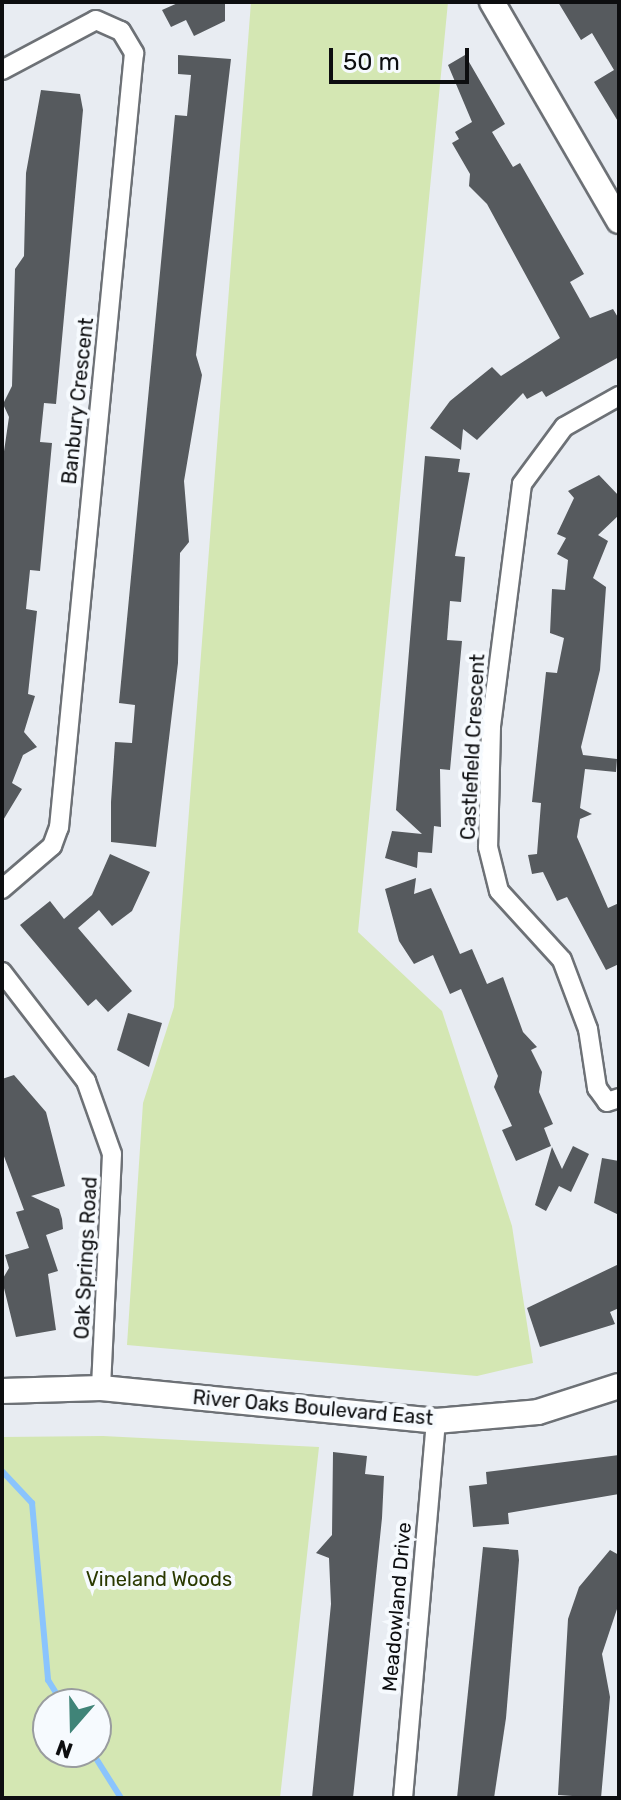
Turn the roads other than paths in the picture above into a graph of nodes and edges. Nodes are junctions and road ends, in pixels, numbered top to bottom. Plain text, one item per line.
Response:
1 (492, 2) edge
2 (2, 70) edge
3 (611, 189) edge
4 (619, 221) edge
5 (619, 396) edge
6 (2, 889) edge
7 (2, 972) edge
8 (619, 1098) edge
9 (619, 1386) edge
10 (101, 1388) junction
11 (2, 1391) edge
12 (436, 1421) junction
13 (403, 1798) edge

1 - 3 street
2 - 6 street, Banbury Crescent
3 - 4 street
5 - 8 street, Castlefield Crescent
7 - 10 street, Oak Springs Road
9 - 12 street, River Oaks Boulevard East
10 - 11 street, River Oaks Boulevard East
10 - 12 street, River Oaks Boulevard East
12 - 13 street, Meadowland Drive

